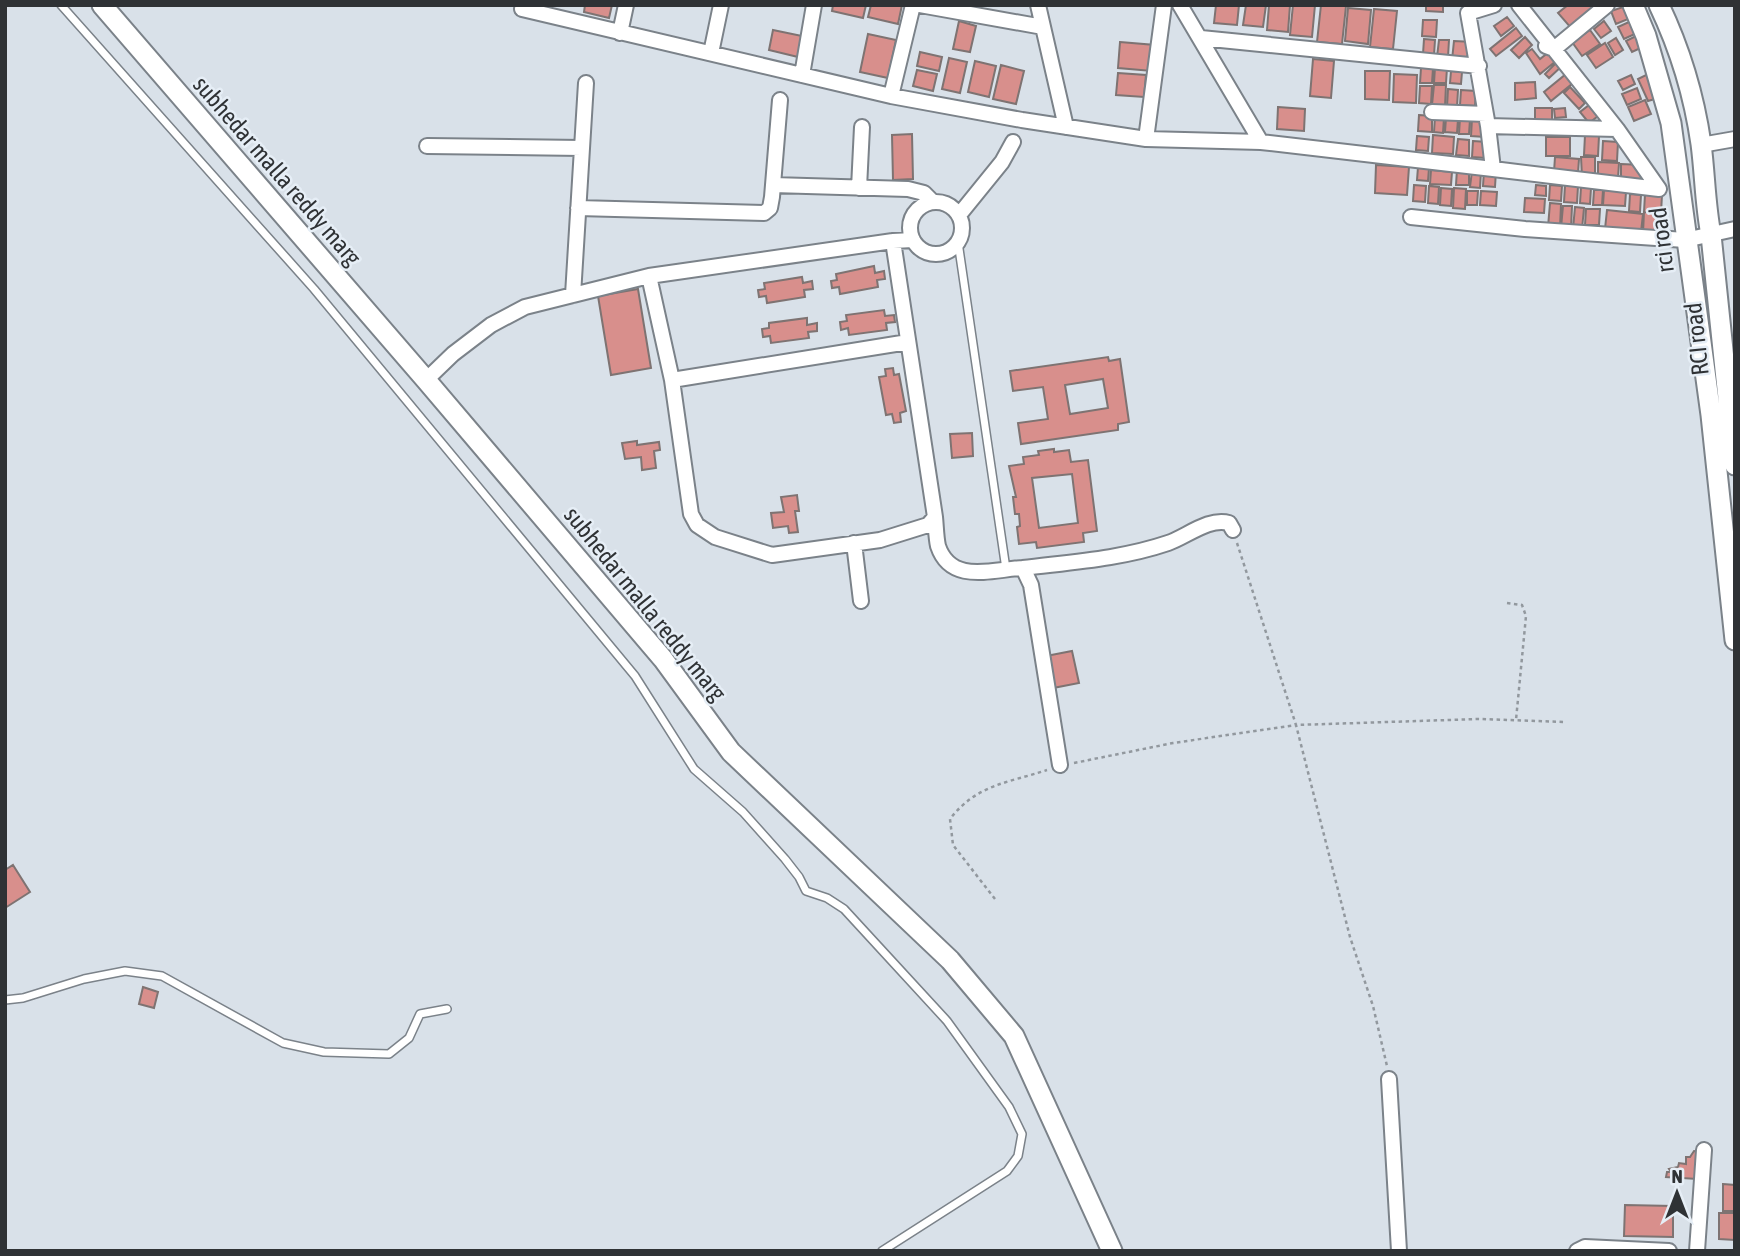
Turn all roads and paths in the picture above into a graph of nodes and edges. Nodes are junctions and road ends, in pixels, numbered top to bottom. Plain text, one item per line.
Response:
1 (61, 5) edge
2 (102, 5) edge
3 (523, 5) edge
4 (626, 5) edge
5 (721, 5) edge
6 (814, 5) edge
7 (913, 5) edge
8 (920, 5) edge
9 (1038, 5) edge
10 (1164, 5) edge
11 (1180, 5) edge
12 (1494, 5) edge
13 (1520, 5) edge
14 (1607, 5) edge
15 (1633, 5) edge
16 (1659, 5) edge
17 (1462, 9) edge
18 (1043, 27) junction
19 (620, 33) junction
20 (1201, 38) junction
21 (1549, 47) junction
22 (711, 53) junction
23 (1479, 65) junction
24 (802, 75) junction
25 (586, 83) dead end
26 (891, 96) junction
27 (780, 100) dead end
28 (1432, 112) dead end
29 (1487, 120) junction
30 (862, 127) dead end
31 (1066, 127) junction
32 (1617, 129) junction
33 (1146, 139) junction
34 (1735, 139) edge
35 (1013, 142) dead end
36 (1261, 142) junction
37 (1701, 145) junction
38 (427, 146) dead end
39 (582, 148) junction
40 (1493, 169) junction
41 (773, 185) junction
42 (859, 188) junction
43 (933, 202) junction
44 (578, 208) junction
45 (958, 215) junction
46 (1411, 217) dead end
47 (1735, 229) edge
48 (1711, 235) junction
49 (913, 240) junction
50 (1685, 240) junction
51 (893, 241) junction
52 (958, 242) junction
53 (649, 276) junction
54 (573, 295) junction
55 (908, 342) junction
56 (426, 380) junction
57 (671, 380) junction
58 (1735, 465) edge
59 (934, 517) junction
60 (1233, 530) joint
61 (854, 543) junction
62 (1023, 568) junction
63 (1006, 570) junction
64 (861, 601) dead end
65 (1507, 603) dead end
66 (1735, 640) edge
67 (1516, 720) junction
68 (1566, 722) dead end
69 (1296, 725) junction
70 (1060, 765) junction
71 (995, 899) dead end
72 (5, 1000) edge
73 (447, 1009) dead end
74 (1390, 1079) joint
75 (1704, 1150) dead end
76 (1608, 1249) edge
77 (882, 1251) edge
78 (1112, 1251) edge
79 (1399, 1251) edge
80 (1577, 1251) edge
81 (1669, 1251) edge
82 (1698, 1251) edge

1 - 77 lane
2 - 56 main road, subhedar malla reddy marg
3 - 19 street
4 - 19 street
5 - 22 street
6 - 24 street
7 - 26 street
8 - 18 street
9 - 18 street
10 - 33 street
11 - 20 street
12 - 17 street
13 - 21 street
14 - 21 street
15 - 50 main road, rci road
16 - 37 main road, RCI road
17 - 23 street
18 - 31 street
19 - 22 street
20 - 23 street
20 - 36 street
21 - 32 street
22 - 24 street
23 - 29 street
24 - 26 street
25 - 39 street
26 - 31 street
27 - 41 street
28 - 29 street
29 - 32 street
29 - 40 street
30 - 42 street
31 - 33 street
32 - 40 street
33 - 36 street
34 - 37 street
35 - 45 street
36 - 40 street
37 - 48 main road, RCI road
38 - 39 street
39 - 44 street
41 - 42 street
41 - 44 street
42 - 43 street
43 - 45 street
43 - 49 street
44 - 54 street
45 - 52 street
46 - 50 street
47 - 48 street
48 - 50 street
48 - 58 main road, RCI road
49 - 51 street
49 - 52 street
50 - 66 main road, rci road
51 - 53 street
51 - 55 street
52 - 63 lane
53 - 54 street
53 - 57 street
54 - 56 street
55 - 57 street
55 - 59 street
56 - 78 main road, subhedar malla reddy marg
57 - 61 street
59 - 61 street
59 - 63 street
60 - 62 street
60 - 69 path
61 - 64 street
62 - 63 street
62 - 70 street
65 - 67 path
67 - 68 path
67 - 69 path
69 - 70 path
69 - 74 path
70 - 71 path
72 - 73 lane
74 - 79 street
75 - 82 street
76 - 80 street
76 - 81 street

